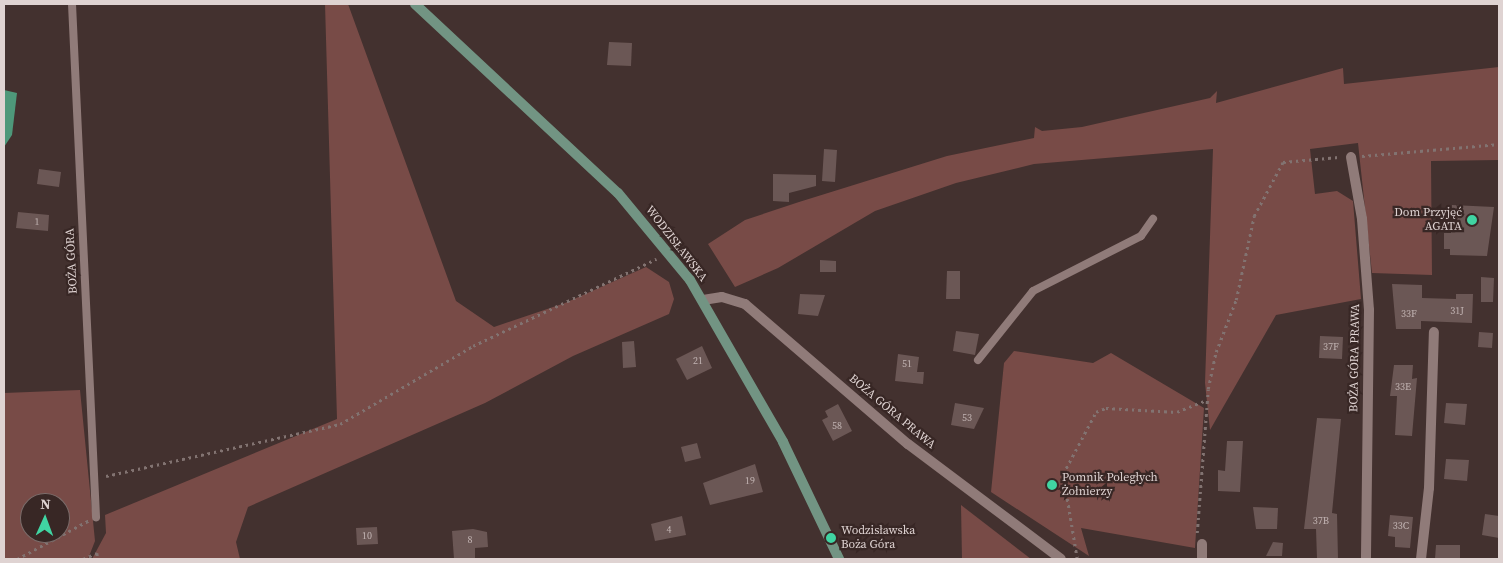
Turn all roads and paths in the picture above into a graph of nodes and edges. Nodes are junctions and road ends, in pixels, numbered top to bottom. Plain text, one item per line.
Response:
1 (72, 4) edge
2 (415, 4) edge
3 (1499, 144) edge
4 (1352, 157) junction
5 (1153, 219) dead end
6 (669, 253) junction
7 (703, 300) junction
8 (1434, 332) dead end
9 (978, 360) dead end
10 (1206, 400) junction
11 (104, 476) dead end
12 (96, 517) joint
13 (1199, 544) joint
14 (18, 559) edge
15 (83, 559) edge
16 (98, 559) edge
17 (839, 559) edge
18 (1061, 559) edge
19 (1077, 559) edge
20 (1202, 559) edge
21 (1366, 559) edge
22 (1421, 559) edge

1 - 12 lane, BOŻA GÓRA
2 - 6 main road, WODZISŁAWSKA
3 - 4 path
4 - 10 path
4 - 21 street, BOŻA GÓRA PRAWA
5 - 9 lane
6 - 7 main road, WODZISŁAWSKA
6 - 11 path
7 - 17 main road, WODZISŁAWSKA
7 - 18 street, BOŻA GÓRA PRAWA
8 - 22 street
10 - 13 path
10 - 19 path
12 - 14 path
13 - 20 street
15 - 16 path

